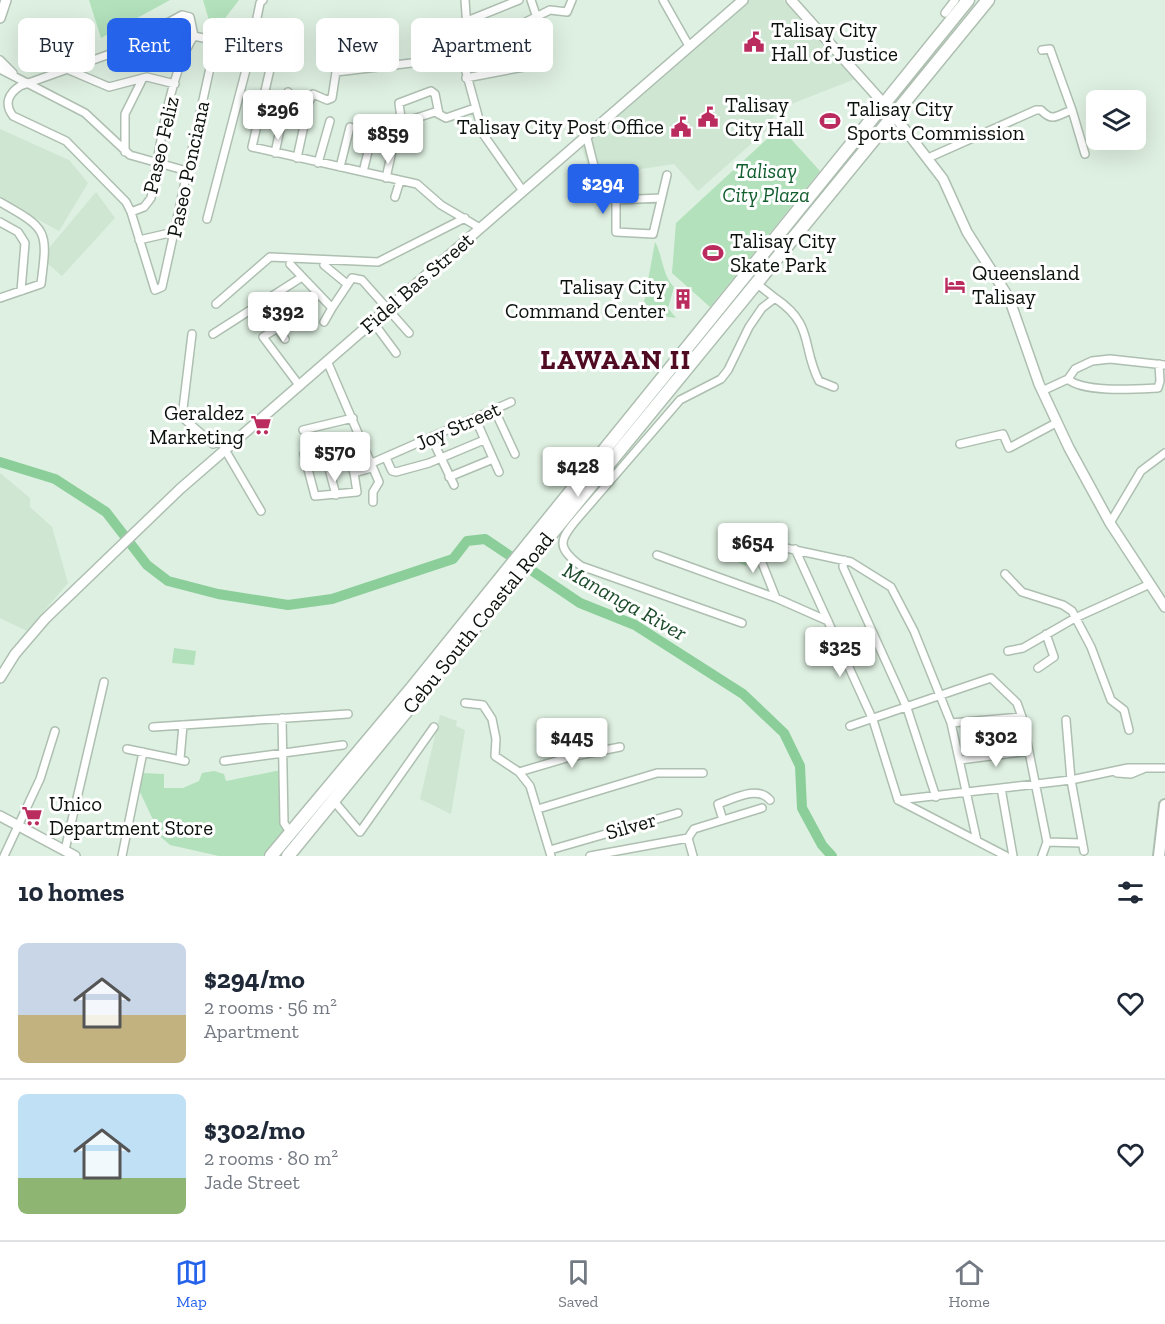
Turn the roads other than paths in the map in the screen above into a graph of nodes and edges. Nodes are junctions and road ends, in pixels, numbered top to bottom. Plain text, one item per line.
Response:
1 (6, 0) edge
2 (262, 0) edge
3 (465, 0) edge
4 (519, 0) edge
5 (531, 0) edge
6 (572, 0) edge
7 (663, 0) edge
8 (743, 0) edge
9 (790, 0) edge
10 (955, 0) edge
11 (968, 0) edge
12 (988, 0) edge
13 (945, 13) dead end
14 (0, 18) edge
15 (467, 18) edge
16 (474, 18) edge
17 (537, 18) joint
18 (194, 36) junction
19 (689, 45) junction
20 (1042, 50) dead end
21 (0, 60) edge
22 (95, 60) edge
23 (0, 69) edge
24 (63, 72) edge
25 (74, 72) edge
26 (269, 72) edge
27 (498, 72) edge
28 (14, 75) junction
29 (143, 78) junction
30 (466, 78) junction
31 (26, 84) junction
32 (175, 84) junction
33 (288, 92) dead end
34 (885, 104) junction
35 (306, 108) dead end
36 (475, 108) junction
37 (1072, 110) junction
38 (439, 114) junction
39 (894, 115) junction
40 (305, 121) dead end
41 (330, 121) dead end
42 (350, 127) dead end
43 (374, 127) dead end
44 (587, 138) junction
45 (392, 151) dead end
46 (125, 152) junction
47 (275, 153) junction
48 (1085, 154) dead end
49 (297, 158) junction
50 (928, 158) junction
51 (318, 163) junction
52 (157, 164) junction
53 (340, 167) junction
54 (187, 171) junction
55 (363, 172) junction
56 (667, 174) dead end
57 (386, 178) junction
58 (400, 181) junction
59 (523, 191) junction
60 (395, 197) dead end
61 (662, 198) junction
62 (615, 200) junction
63 (0, 202) edge
64 (132, 212) junction
65 (648, 217) dead end
66 (657, 217) junction
67 (465, 218) junction
68 (207, 219) dead end
69 (0, 222) edge
70 (480, 228) junction
71 (174, 232) junction
72 (139, 240) junction
73 (290, 264) dead end
74 (324, 265) dead end
75 (302, 277) junction
76 (756, 283) junction
77 (347, 284) junction
78 (21, 291) junction
79 (0, 298) edge
80 (775, 298) junction
81 (216, 304) dead end
82 (309, 308) dead end
83 (332, 308) junction
84 (387, 310) junction
85 (324, 322) dead end
86 (373, 322) junction
87 (277, 328) junction
88 (409, 333) dead end
89 (192, 334) dead end
90 (213, 334) dead end
91 (285, 339) dead end
92 (396, 353) dead end
93 (327, 361) junction
94 (1162, 364) edge
95 (1068, 379) junction
96 (299, 386) junction
97 (834, 387) dead end
98 (1042, 391) junction
99 (511, 402) dead end
100 (495, 411) junction
101 (353, 418) junction
102 (476, 420) junction
103 (1056, 423) junction
104 (303, 430) dead end
105 (237, 438) junction
106 (432, 439) junction
107 (484, 440) junction
108 (960, 444) dead end
109 (224, 448) junction
110 (324, 450) junction
111 (1165, 453) edge
112 (515, 454) dead end
113 (386, 459) junction
114 (440, 459) junction
115 (493, 459) junction
116 (372, 465) junction
117 (596, 469) junction
118 (499, 472) dead end
119 (354, 473) junction
120 (449, 477) junction
121 (454, 485) dead end
122 (336, 495) junction
123 (373, 502) dead end
124 (261, 511) dead end
125 (1110, 523) junction
126 (730, 536) dead end
127 (753, 540) junction
128 (795, 549) junction
129 (657, 555) dead end
130 (844, 560) junction
131 (1005, 574) dead end
132 (1150, 584) junction
133 (776, 598) junction
134 (1165, 607) edge
135 (1075, 618) junction
136 (828, 621) junction
137 (742, 623) dead end
138 (1046, 634) junction
139 (1008, 651) dead end
140 (1038, 668) dead end
141 (0, 678) edge
142 (104, 682) dead end
143 (415, 692) junction
144 (942, 696) junction
145 (465, 703) dead end
146 (907, 708) junction
147 (348, 714) dead end
148 (1022, 717) junction
149 (282, 718) junction
150 (873, 720) junction
151 (1066, 720) dead end
152 (951, 723) junction
153 (183, 725) junction
154 (850, 726) dead end
155 (153, 727) dead end
156 (434, 728) dead end
157 (1129, 730) dead end
158 (56, 731) dead end
159 (343, 745) dead end
160 (620, 747) dead end
161 (127, 749) dead end
162 (1029, 751) junction
163 (143, 752) junction
164 (284, 752) junction
165 (960, 760) junction
166 (224, 761) dead end
167 (1165, 768) edge
168 (519, 772) junction
169 (703, 774) dead end
170 (1071, 780) junction
171 (1036, 784) junction
172 (1001, 788) junction
173 (966, 793) junction
174 (936, 797) junction
175 (333, 800) junction
176 (770, 800) dead end
177 (898, 800) junction
178 (1165, 805) edge
179 (762, 808) dead end
180 (538, 809) junction
181 (678, 813) dead end
182 (0, 816) edge
183 (723, 820) junction
184 (18, 825) junction
185 (290, 832) junction
186 (688, 838) junction
187 (977, 841) junction
188 (1047, 842) junction
189 (1081, 843) junction
190 (1084, 851) dead end
191 (64, 853) edge
192 (550, 853) edge
193 (4, 856) edge
194 (75, 856) edge
195 (122, 856) edge
196 (271, 856) edge
197 (288, 856) edge
198 (590, 856) edge
199 (693, 856) edge
200 (1006, 856) edge
201 (1013, 856) edge
202 (1042, 856) edge
203 (1159, 856) edge

1 - 14 street
2 - 68 street
3 - 15 street
4 - 16 street
5 - 17 street
6 - 17 street
7 - 19 street
8 - 19 street, Fidel Bas Street
9 - 34 street
10 - 13 street
11 - 34 highway, Cebu South Coastal Road
12 - 39 highway, Cebu South Coastal Road
18 - 22 street
18 - 32 street, Paseo Feliz
18 - 54 street, Paseo Ponciana
19 - 44 street, Fidel Bas Street
20 - 37 street
21 - 28 street
23 - 28 street
24 - 31 street
25 - 29 street
26 - 47 street
27 - 30 street
28 - 31 street
29 - 32 street
29 - 46 street
30 - 35 street
30 - 36 street
31 - 46 street
31 - 64 street
32 - 52 street, Paseo Feliz
33 - 47 street
34 - 39 street
34 - 117 highway, Cebu South Coastal Road
36 - 38 street
36 - 59 street
37 - 48 street
37 - 50 street
38 - 38 street
39 - 50 street
39 - 76 highway, Cebu South Coastal Road
40 - 49 street
41 - 51 street
42 - 53 street
43 - 55 street
44 - 59 street, Fidel Bas Street
44 - 62 street
45 - 57 street
46 - 52 street
47 - 49 street
49 - 51 street
50 - 98 street
51 - 53 street
52 - 54 street
52 - 64 street, Paseo Feliz
53 - 55 street
54 - 71 street, Paseo Ponciana
55 - 57 street
56 - 61 street
57 - 58 street
58 - 60 street
58 - 67 street
59 - 70 street, Fidel Bas Street
61 - 62 street
61 - 66 street
62 - 66 street
63 - 78 street
64 - 72 street
65 - 66 street
67 - 70 street
67 - 81 street
69 - 78 street
70 - 84 street, Fidel Bas Street
71 - 72 street
71 - 72 street, Paseo Ponciana
73 - 75 street
74 - 77 street
75 - 83 street
75 - 90 street
76 - 80 street
76 - 117 highway, Cebu South Coastal Road
77 - 83 street
77 - 84 street
78 - 79 street
80 - 97 street
80 - 137 street
82 - 87 street
83 - 85 street
84 - 86 street, Fidel Bas Street
84 - 88 street
86 - 92 street
86 - 93 street, Fidel Bas Street
87 - 91 street
87 - 96 street
89 - 105 street
93 - 96 street, Fidel Bas Street
93 - 101 street
94 - 95 street
94 - 95 street
95 - 98 street
96 - 105 street, Fidel Bas Street
98 - 103 street
99 - 100 street, Joy Street
100 - 102 street, Joy Street
100 - 112 street
101 - 104 street
101 - 116 street
102 - 106 street, Joy Street
102 - 107 street
103 - 108 street
103 - 125 street
105 - 109 street, Fidel Bas Street
106 - 113 street, Joy Street
106 - 114 street
107 - 114 street
107 - 115 street
109 - 124 street
109 - 141 street, Fidel Bas Street
110 - 119 street
110 - 122 street
110 - 122 street
111 - 125 street
113 - 114 street
113 - 116 street, Joy Street
114 - 120 street
115 - 118 street
115 - 120 street
116 - 119 street, Joy Street
116 - 123 street
117 - 143 highway, Cebu South Coastal Road
119 - 122 street
120 - 121 street
125 - 132 street
126 - 127 street
127 - 128 street
127 - 133 street
128 - 130 street
128 - 136 street
129 - 133 street
130 - 144 street
130 - 146 street
131 - 135 street
132 - 134 street
132 - 135 street
133 - 136 street
135 - 138 street
135 - 157 street
136 - 150 street
138 - 139 street
138 - 140 street
142 - 191 street
143 - 175 highway, Cebu South Coastal Road
143 - 185 highway, Cebu South Coastal Road
144 - 146 street
144 - 148 street
144 - 152 street
145 - 168 street
146 - 150 street
146 - 174 street
147 - 149 street
148 - 152 street
148 - 162 street
149 - 153 street
149 - 164 street
150 - 154 street
150 - 177 street
151 - 170 street
152 - 165 street
153 - 155 street
153 - 163 street
156 - 175 street
158 - 184 street
159 - 164 street
160 - 168 street
161 - 163 street
162 - 165 street
162 - 171 street
163 - 195 street
164 - 166 street
164 - 185 street
165 - 173 street
167 - 170 street
168 - 180 street
169 - 180 street
170 - 171 street
170 - 189 street
171 - 172 street
171 - 188 street
172 - 173 street
172 - 201 street
173 - 174 street
173 - 187 street
174 - 177 street
175 - 197 highway, Cebu South Coastal Road
176 - 183 street
177 - 187 street
178 - 203 main road
179 - 183 street
180 - 192 street
181 - 192 street, Silver
182 - 184 street
183 - 186 street
184 - 191 street
184 - 193 street
185 - 196 highway, Cebu South Coastal Road
186 - 198 street
186 - 199 street
187 - 200 street
188 - 189 street
188 - 202 street
189 - 190 street
191 - 194 street

